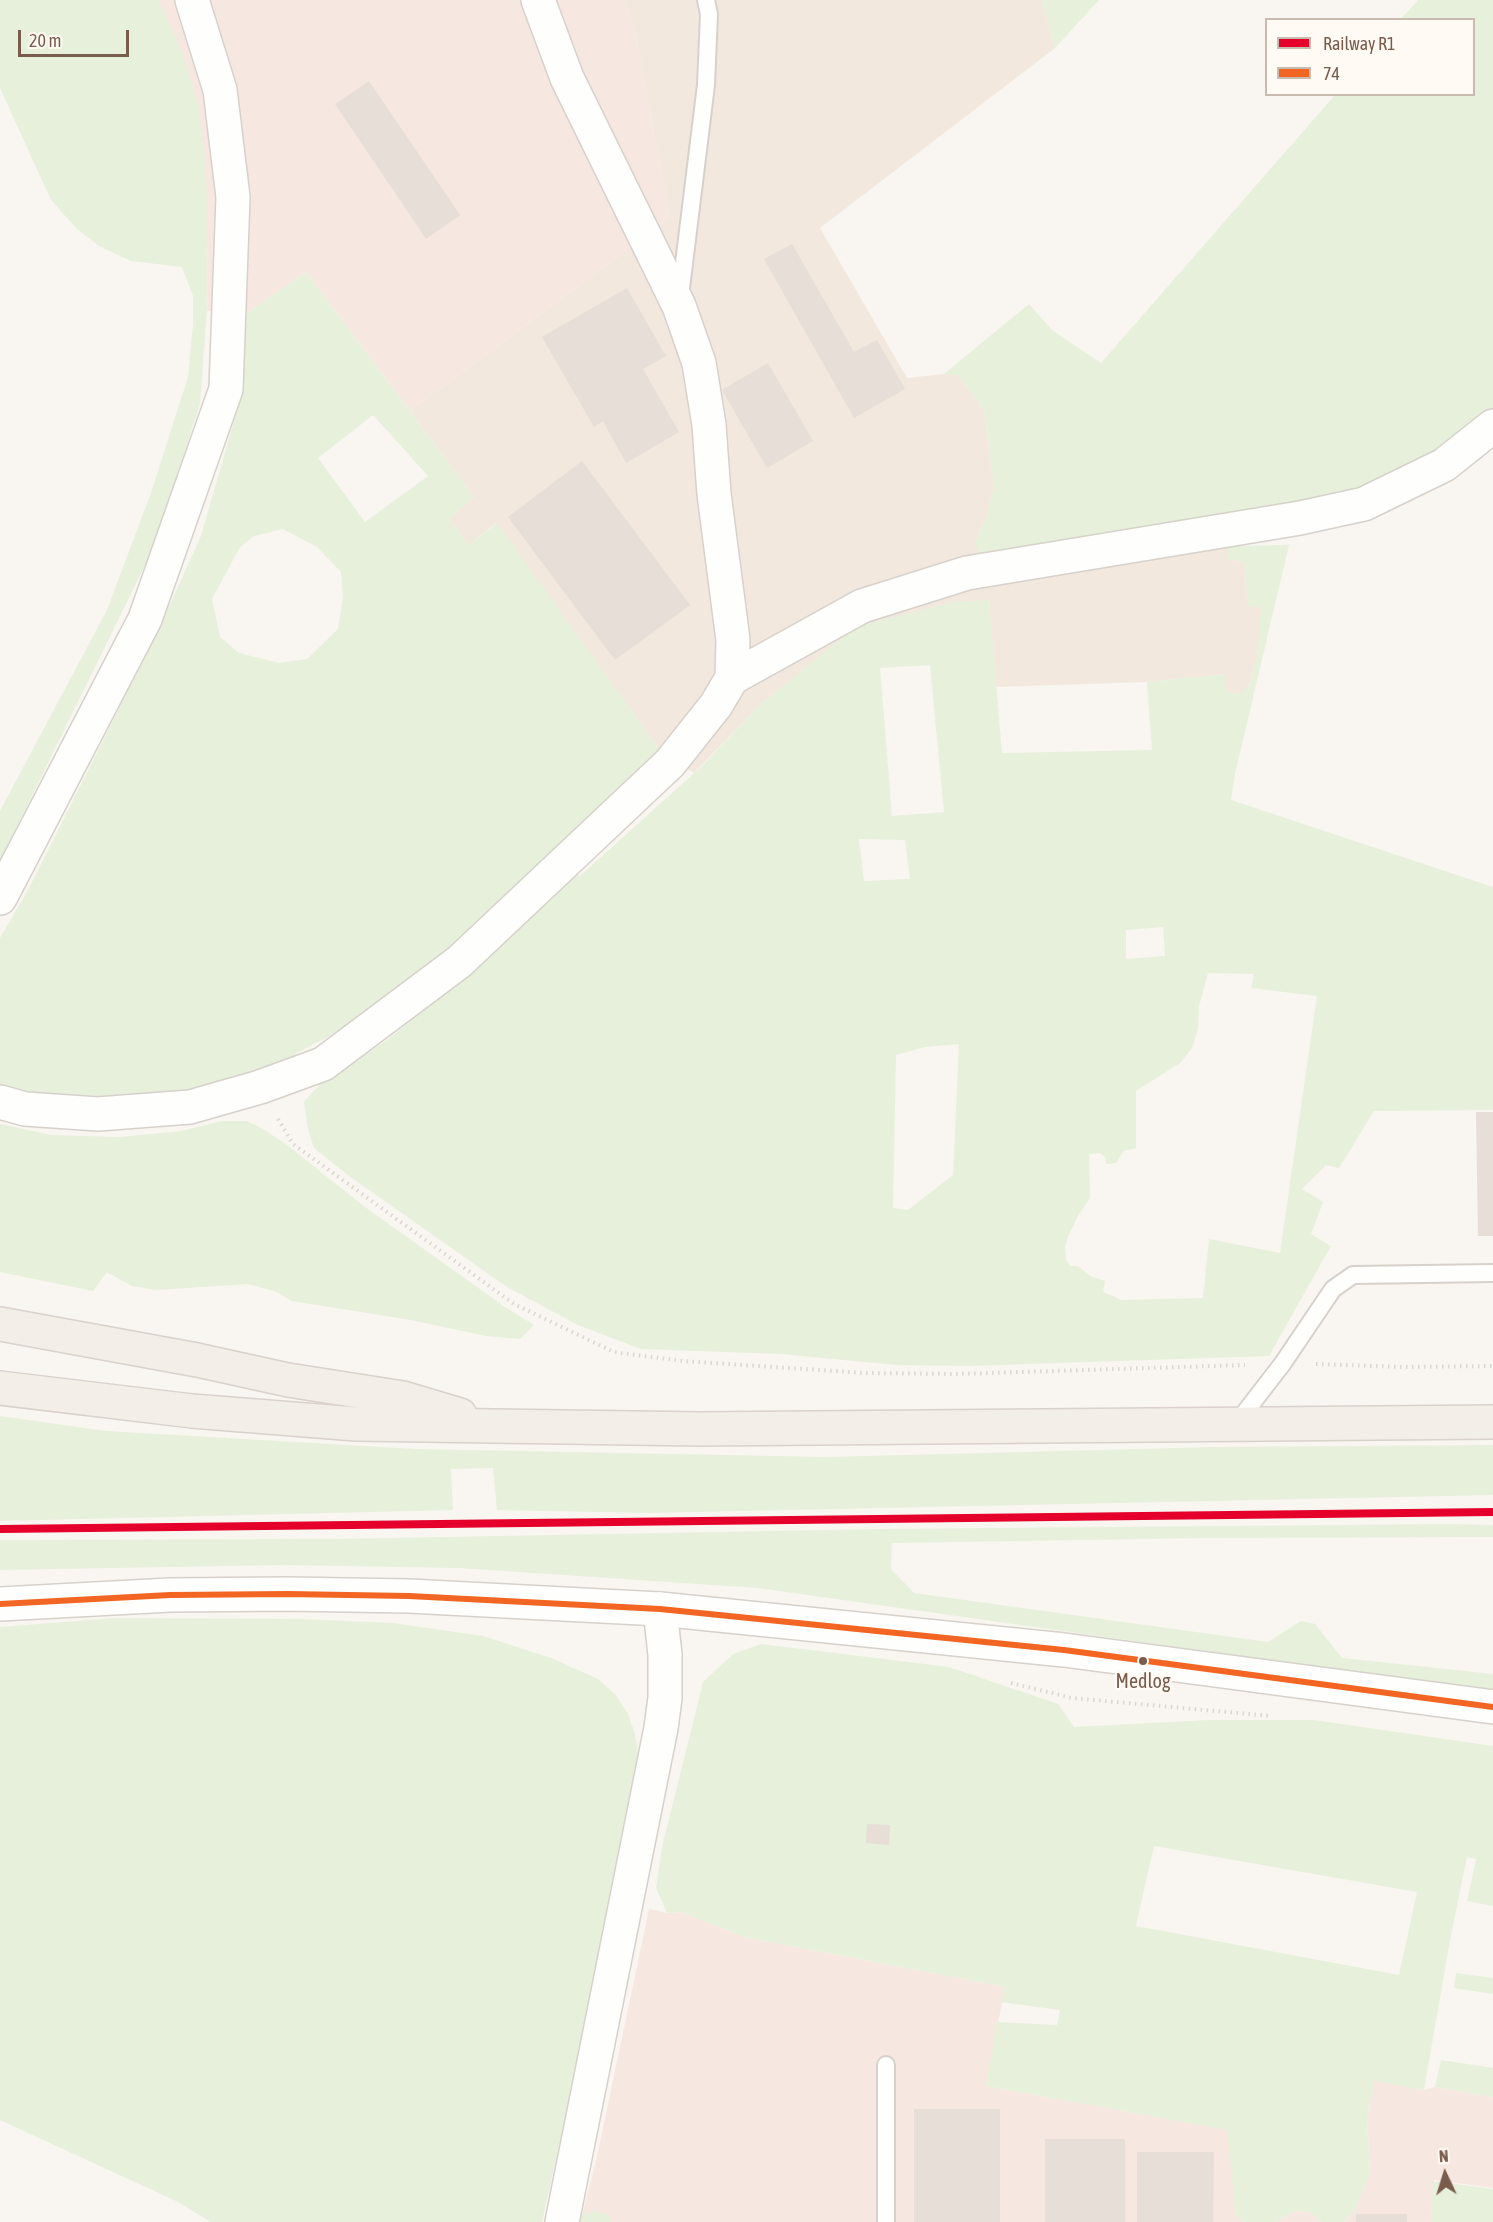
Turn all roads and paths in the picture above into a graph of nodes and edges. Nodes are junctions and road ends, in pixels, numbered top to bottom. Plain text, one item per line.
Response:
1 (192, 0) edge
2 (538, 0) edge
3 (706, 0) edge
4 (679, 306) junction
5 (1493, 426) edge
6 (732, 678) junction
7 (0, 898) edge
8 (260, 1087) junction
9 (0, 1102) edge
10 (1493, 1273) edge
11 (0, 1324) edge
12 (1283, 1363) junction
13 (1493, 1366) edge
14 (0, 1388) edge
15 (1493, 1422) edge
16 (1236, 1424) junction
17 (503, 1427) junction
18 (0, 1604) edge
19 (660, 1609) junction
20 (1493, 1707) edge
21 (886, 2065) dead end
22 (562, 2222) edge
23 (886, 2222) edge

1 - 7 street
2 - 4 street
3 - 4 lane
4 - 6 street
5 - 6 street
6 - 8 street
8 - 9 street
8 - 12 path
10 - 12 lane
11 - 17 main road
12 - 13 path
12 - 16 lane
14 - 17 main road
15 - 16 main road
16 - 17 main road
18 - 19 street
19 - 20 street
19 - 22 street
21 - 23 lane

